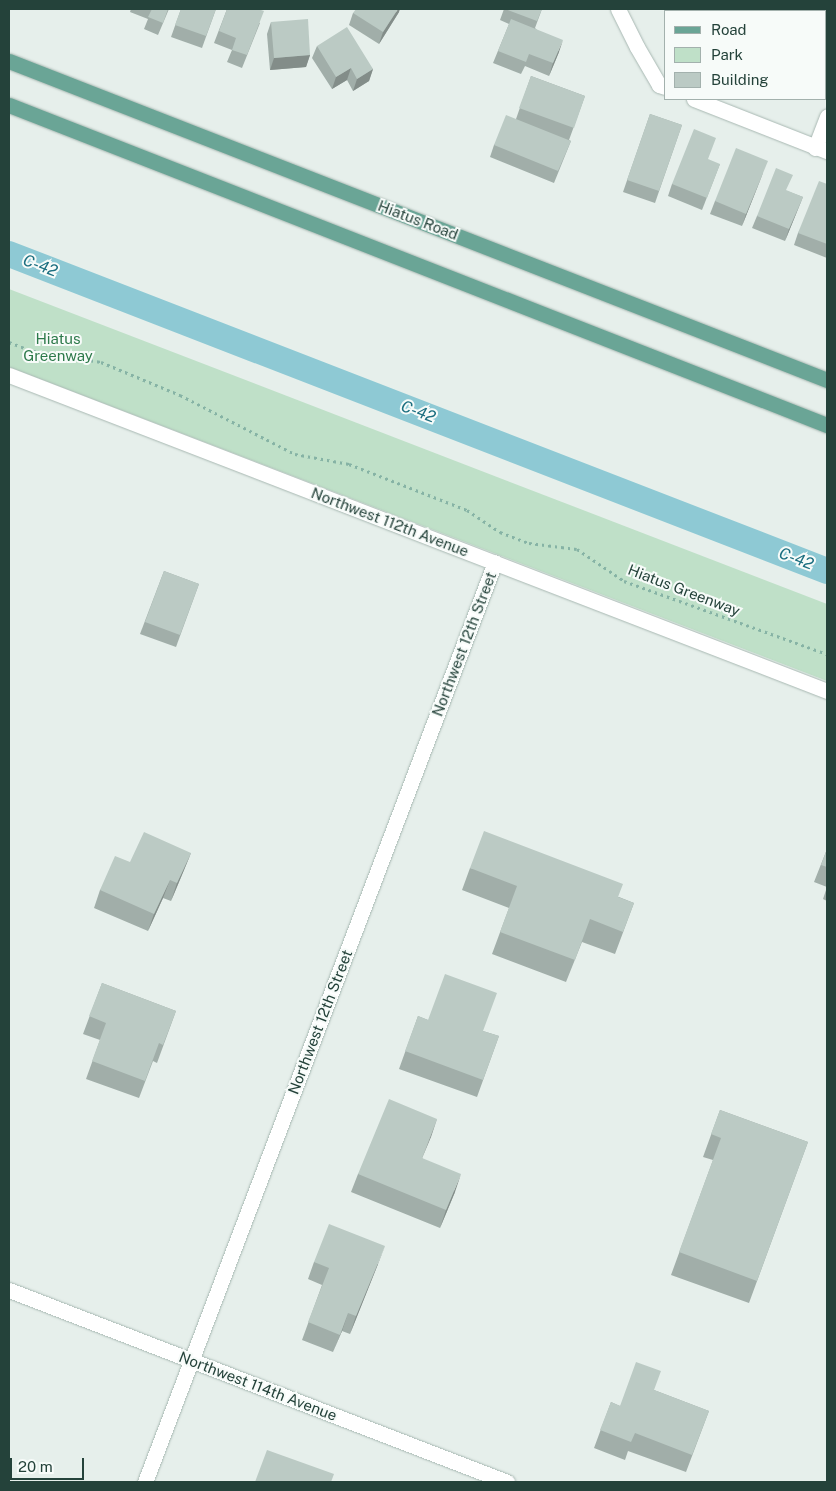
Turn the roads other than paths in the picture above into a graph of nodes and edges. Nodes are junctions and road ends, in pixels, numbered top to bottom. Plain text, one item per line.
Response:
1 (618, 9) edge
2 (9, 61) edge
3 (664, 86) edge
4 (697, 100) edge
5 (9, 106) edge
6 (827, 116) edge
7 (821, 149) edge
8 (9, 375) edge
9 (827, 380) edge
10 (827, 425) edge
11 (495, 562) junction
12 (827, 691) edge
13 (9, 1290) edge
14 (191, 1360) junction
15 (145, 1482) edge
16 (507, 1482) edge

1 - 3 street
2 - 9 main road, Hiatus Road
4 - 7 street
5 - 10 main road
6 - 7 street
8 - 11 street, Northwest 112th Avenue
11 - 12 street, Northwest 112th Avenue
11 - 14 street, Northwest 12th Street
13 - 14 street, Northwest 114th Avenue
14 - 15 street, Northwest 12th Street
14 - 16 street, Northwest 114th Avenue

